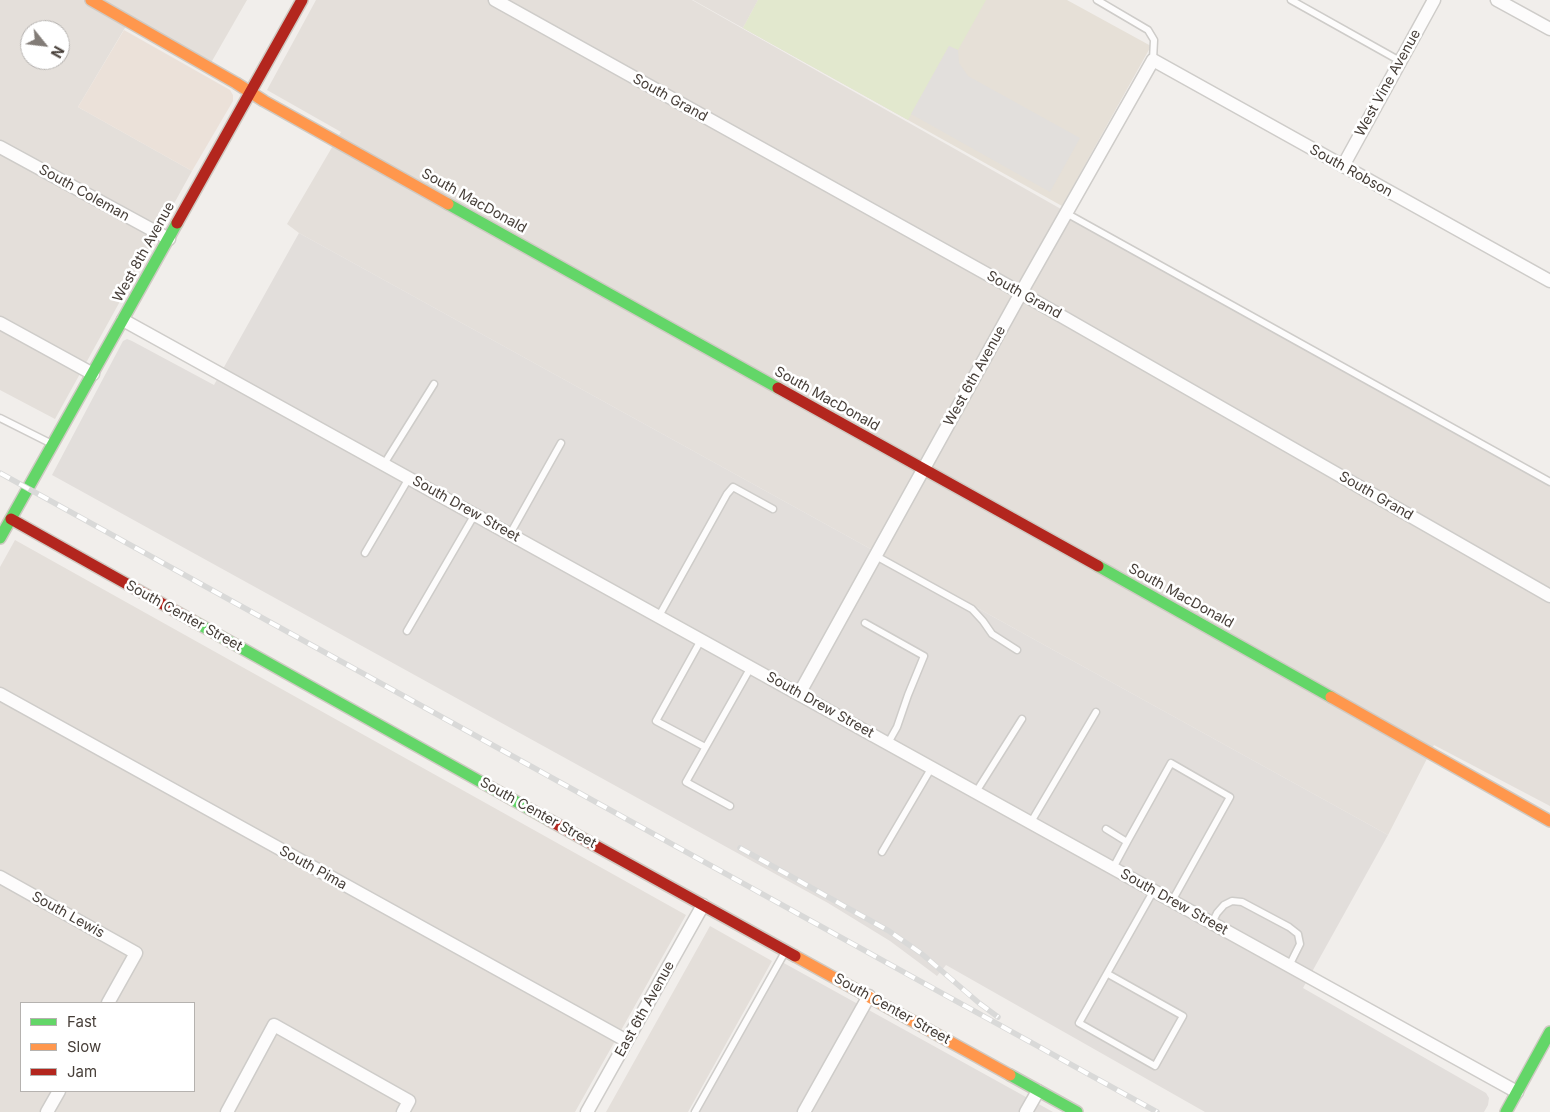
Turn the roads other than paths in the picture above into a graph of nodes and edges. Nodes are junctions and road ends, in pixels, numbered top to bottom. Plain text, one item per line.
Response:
1 (91, 0) edge
2 (302, 0) edge
3 (495, 0) edge
4 (1097, 0) edge
5 (1291, 0) edge
6 (1434, 0) edge
7 (1497, 0) edge
8 (1550, 29) edge
9 (1153, 60) junction
10 (1400, 61) junction
11 (251, 93) junction
12 (0, 147) edge
13 (1343, 166) junction
14 (1066, 213) junction
15 (168, 239) junction
16 (1550, 281) edge
17 (1021, 293) junction
18 (123, 320) junction
19 (0, 323) edge
20 (93, 374) junction
21 (434, 384) dead end
22 (0, 418) edge
23 (561, 443) dead end
24 (53, 445) junction
25 (384, 464) junction
26 (923, 470) junction
27 (409, 478) junction
28 (1550, 482) edge
29 (773, 509) dead end
30 (475, 514) junction
31 (5, 516) edge
32 (510, 534) junction
33 (0, 538) edge
34 (365, 553) dead end
35 (876, 556) junction
36 (1550, 596) edge
37 (659, 616) junction
38 (865, 623) dead end
39 (407, 631) dead end
40 (701, 640) junction
41 (1017, 650) dead end
42 (751, 667) junction
43 (0, 694) edge
44 (799, 694) junction
45 (1096, 712) dead end
46 (1022, 719) dead end
47 (888, 743) junction
48 (705, 748) junction
49 (932, 767) junction
50 (976, 792) junction
51 (730, 806) dead end
52 (1550, 821) edge
53 (1031, 822) junction
54 (1106, 829) dead end
55 (1128, 842) junction
56 (882, 852) dead end
57 (1113, 868) junction
58 (0, 877) edge
59 (1154, 890) junction
60 (1172, 901) junction
61 (703, 905) junction
62 (1212, 923) junction
63 (786, 951) junction
64 (1290, 966) junction
65 (1108, 974) junction
66 (869, 996) junction
67 (109, 1002) edge
68 (1550, 1032) edge
69 (627, 1041) junction
70 (1038, 1091) junction
71 (58, 1092) edge
72 (1517, 1092) junction
73 (406, 1107) edge
74 (47, 1112) edge
75 (226, 1112) edge
76 (588, 1112) edge
77 (695, 1112) edge
78 (804, 1112) edge
79 (1026, 1112) edge
80 (1077, 1112) edge
81 (1506, 1112) edge

1 - 11 street, South MacDonald
2 - 11 street, West 8th Avenue
3 - 17 street, South Grand
4 - 9 lane
5 - 10 lane
6 - 10 street, West Vine Avenue
7 - 8 street
9 - 13 street, South Robson
9 - 14 street, West 6th Avenue
10 - 13 street, West Vine Avenue
11 - 15 street, West 8th Avenue
11 - 26 street, South MacDonald
12 - 15 street, South Coleman
13 - 16 street, South Robson
14 - 17 street, West 6th Avenue
14 - 28 lane
15 - 18 street, West 8th Avenue
17 - 26 street, West 6th Avenue
17 - 36 street, South Grand
18 - 20 street, West 8th Avenue
18 - 25 street, South Drew Street
19 - 20 street
20 - 24 street, West 8th Avenue
21 - 25 lane
22 - 24 lane
23 - 32 lane
24 - 31 street, West 8th Avenue
25 - 27 street, South Drew Street
26 - 35 street, West 6th Avenue
26 - 52 street, South MacDonald
27 - 30 street, South Drew Street
27 - 34 lane
29 - 37 lane
30 - 32 street, South Drew Street
30 - 39 lane
31 - 33 street, West 8th Avenue
31 - 61 street, South Center Street
32 - 37 street, South Drew Street
35 - 41 lane
35 - 44 street, West 6th Avenue
37 - 40 street, South Drew Street
38 - 47 lane
40 - 42 street, South Drew Street
40 - 48 lane
42 - 44 street, South Drew Street
42 - 48 lane
43 - 69 street, South Pima
44 - 47 street, South Drew Street
45 - 53 lane
46 - 50 lane
47 - 49 street, South Drew Street
48 - 51 lane
49 - 50 street, South Drew Street
49 - 56 lane
50 - 53 street, South Drew Street
53 - 57 street, South Drew Street
54 - 55 lane
55 - 57 lane
55 - 60 lane
57 - 59 street, South Drew Street
58 - 67 street, South Lewis
59 - 60 street, South Drew Street
59 - 65 lane
60 - 62 street, South Drew Street
61 - 63 street, South Center Street
61 - 69 street, East 6th Avenue
62 - 64 street, South Drew Street
62 - 64 lane
63 - 66 street, South Center Street
63 - 77 lane
64 - 72 street, South Drew Street
65 - 65 lane
66 - 70 street, South Center Street
66 - 78 street
68 - 72 street
69 - 76 street, East 6th Avenue
70 - 79 street
70 - 80 street, South Center Street
71 - 74 street
72 - 81 street
73 - 75 street

